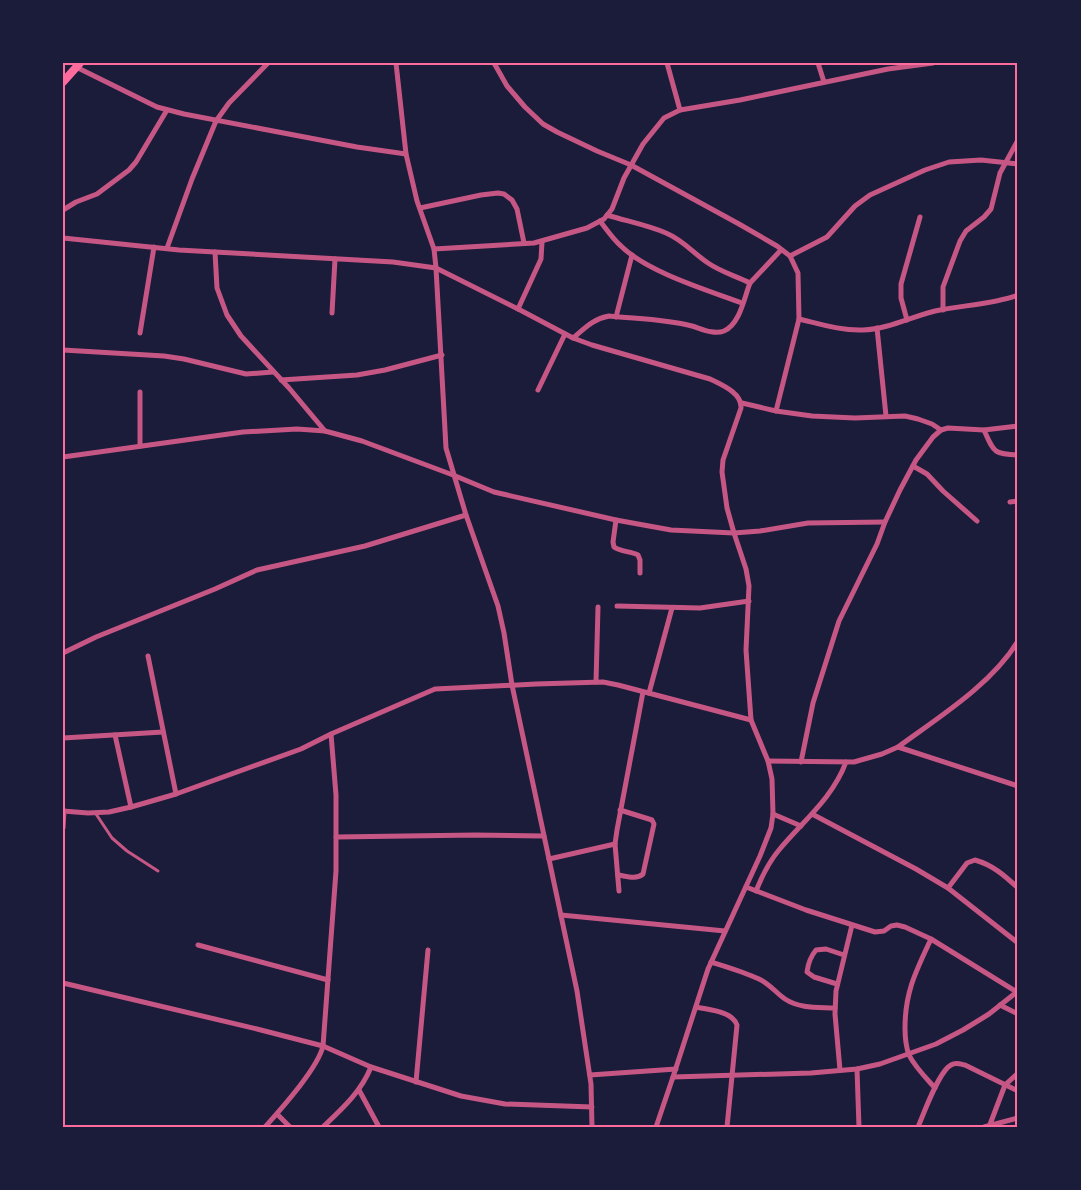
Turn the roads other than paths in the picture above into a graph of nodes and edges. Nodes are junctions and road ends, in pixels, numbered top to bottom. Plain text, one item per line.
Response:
1 (268, 63) edge
2 (396, 63) edge
3 (494, 63) edge
4 (667, 63) edge
5 (818, 63) edge
6 (933, 63) edge
7 (78, 65) edge
8 (887, 66) edge
9 (64, 79) edge
10 (824, 82) junction
11 (167, 110) junction
12 (680, 110) junction
13 (216, 121) junction
14 (1018, 140) edge
15 (405, 154) junction
16 (1005, 163) junction
17 (1018, 164) edge
18 (631, 165) junction
19 (420, 208) junction
20 (63, 210) edge
21 (607, 215) junction
22 (920, 217) dead end
23 (600, 221) junction
24 (63, 238) edge
25 (542, 242) junction
26 (524, 243) junction
27 (154, 247) junction
28 (167, 248) junction
29 (434, 249) junction
30 (782, 250) junction
31 (214, 252) junction
32 (632, 255) junction
33 (790, 256) junction
34 (335, 259) junction
35 (436, 268) junction
36 (750, 283) junction
37 (1018, 295) edge
38 (742, 303) junction
39 (518, 309) junction
40 (943, 310) junction
41 (332, 313) dead end
42 (616, 317) junction
43 (799, 319) junction
44 (907, 320) junction
45 (877, 328) junction
46 (140, 333) dead end
47 (565, 334) junction
48 (573, 338) junction
49 (63, 350) edge
50 (442, 355) junction
51 (273, 372) junction
52 (281, 380) junction
53 (538, 390) dead end
54 (140, 392) dead end
55 (741, 403) junction
56 (776, 411) junction
57 (885, 416) junction
58 (1018, 426) edge
59 (941, 430) junction
60 (984, 430) junction
61 (325, 431) junction
62 (140, 446) junction
63 (1018, 455) edge
64 (63, 457) edge
65 (913, 466) junction
66 (453, 475) junction
67 (1018, 501) edge
68 (1010, 502) dead end
69 (466, 515) junction
70 (616, 520) junction
71 (977, 521) dead end
72 (885, 522) junction
73 (734, 533) junction
74 (640, 573) dead end
75 (749, 601) junction
76 (617, 606) dead end
77 (598, 607) dead end
78 (672, 608) junction
79 (1018, 641) edge
80 (63, 653) edge
81 (148, 656) dead end
82 (596, 682) junction
83 (512, 685) junction
84 (646, 693) junction
85 (751, 720) junction
86 (164, 732) junction
87 (331, 734) junction
88 (115, 735) junction
89 (63, 738) edge
90 (898, 747) junction
91 (768, 761) junction
92 (801, 762) junction
93 (846, 762) junction
94 (1018, 786) edge
95 (176, 794) junction
96 (131, 807) junction
97 (620, 810) junction
98 (64, 811) edge
99 (95, 812) junction
100 (773, 813) junction
101 (812, 814) junction
102 (801, 826) junction
103 (63, 828) edge
104 (544, 836) junction
105 (336, 837) junction
106 (615, 844) junction
107 (549, 859) junction
108 (158, 871) dead end
109 (618, 875) junction
110 (746, 887) junction
111 (948, 888) junction
112 (1018, 888) edge
113 (619, 891) dead end
114 (756, 891) junction
115 (561, 915) junction
116 (852, 925) junction
117 (725, 932) junction
118 (931, 939) junction
119 (1018, 943) edge
120 (198, 945) dead end
121 (429, 950) dead end
122 (844, 955) junction
123 (711, 962) junction
124 (328, 980) junction
125 (63, 983) edge
126 (837, 984) junction
127 (1018, 991) edge
128 (1000, 1005) junction
129 (696, 1007) junction
130 (835, 1008) junction
131 (1018, 1014) edge
132 (323, 1046) junction
133 (909, 1054) junction
134 (371, 1068) junction
135 (676, 1069) junction
136 (857, 1069) junction
137 (840, 1070) junction
138 (1018, 1073) edge
139 (590, 1075) junction
140 (731, 1076) junction
141 (674, 1077) junction
142 (416, 1082) junction
143 (1005, 1084) junction
144 (935, 1088) junction
145 (359, 1090) junction
146 (1018, 1091) edge
147 (592, 1107) junction
148 (277, 1114) junction
149 (1018, 1118) edge
150 (988, 1126) edge
151 (265, 1127) edge
152 (290, 1127) edge
153 (322, 1127) edge
154 (380, 1127) edge
155 (592, 1127) edge
156 (656, 1127) edge
157 (727, 1127) edge
158 (859, 1127) edge
159 (918, 1127) edge

1 - 13 street
2 - 15 street
3 - 18 street
4 - 12 street
5 - 10 street
6 - 8 street
7 - 9 main road
7 - 11 street
8 - 10 street
10 - 12 street
11 - 13 street
11 - 20 street
12 - 18 street
13 - 15 street
13 - 28 street
14 - 16 street
15 - 19 street
16 - 17 street
16 - 33 street
16 - 40 street
18 - 21 street
18 - 30 street
19 - 26 street
19 - 29 street
21 - 23 street
21 - 36 street
22 - 44 street
23 - 25 street
23 - 32 street
24 - 27 street
25 - 26 street
25 - 39 street
26 - 29 street
27 - 28 street
27 - 46 street
28 - 31 street
29 - 35 street
30 - 33 street
30 - 36 street
31 - 34 street
31 - 51 street
32 - 38 street
32 - 42 street
33 - 43 street
34 - 35 street
34 - 41 street
35 - 39 street
35 - 50 street
36 - 38 street
37 - 40 street
38 - 42 street
39 - 47 street
40 - 44 street
42 - 48 street
43 - 45 street
43 - 56 street
44 - 45 street
45 - 57 street
47 - 48 street
47 - 53 street
48 - 55 street
49 - 51 street
50 - 52 street
50 - 66 street
51 - 52 street
52 - 61 street
54 - 62 street
55 - 56 street
55 - 73 street
56 - 57 street
57 - 59 street
58 - 60 street
59 - 60 street
59 - 65 street
60 - 63 street
61 - 62 street
61 - 66 street
62 - 64 street
65 - 71 street
65 - 72 street
66 - 69 street
66 - 70 street
67 - 68 street
69 - 80 street
69 - 83 street
70 - 73 street
70 - 74 street
72 - 73 street
72 - 92 street
73 - 75 street
75 - 78 street
75 - 85 street
76 - 78 street
77 - 82 street
78 - 84 street
79 - 90 street
81 - 86 street
82 - 83 street
82 - 84 street
83 - 87 street
83 - 104 street
84 - 85 street
84 - 97 street
85 - 91 street
86 - 88 street
86 - 95 street
87 - 95 street
87 - 105 street
88 - 89 street
88 - 96 street
90 - 93 street
90 - 94 street
91 - 92 street
91 - 100 street
92 - 93 street
93 - 101 street
95 - 96 street
96 - 99 street
97 - 106 street
97 - 109 street
98 - 99 street
98 - 103 street
99 - 108 lane
100 - 102 street
100 - 110 street
101 - 102 street
101 - 111 street
102 - 114 street
104 - 105 street
104 - 107 street
105 - 124 street
106 - 107 street
106 - 109 street
107 - 115 street
109 - 113 street
110 - 114 street
110 - 117 street
111 - 112 street
111 - 119 street
114 - 116 street
115 - 117 street
115 - 139 street
116 - 118 street
116 - 122 street
117 - 123 street
118 - 127 street
118 - 133 street
120 - 124 street
121 - 142 street
122 - 126 street
122 - 126 street
123 - 129 street
123 - 130 street
124 - 132 street
125 - 132 street
126 - 130 street
127 - 128 street
128 - 131 street
128 - 133 street
129 - 135 street
129 - 140 street
130 - 137 street
132 - 134 street
132 - 148 street
133 - 136 street
133 - 144 street
134 - 142 street
134 - 145 street
135 - 139 street
135 - 141 street
136 - 137 street
136 - 158 street
137 - 140 street
138 - 143 street
139 - 147 street
140 - 141 street
140 - 157 street
141 - 156 street
142 - 147 street
143 - 144 street
143 - 146 street
143 - 150 street
144 - 159 street
145 - 153 street
145 - 154 street
147 - 155 street
148 - 151 street
148 - 152 street
149 - 150 street

